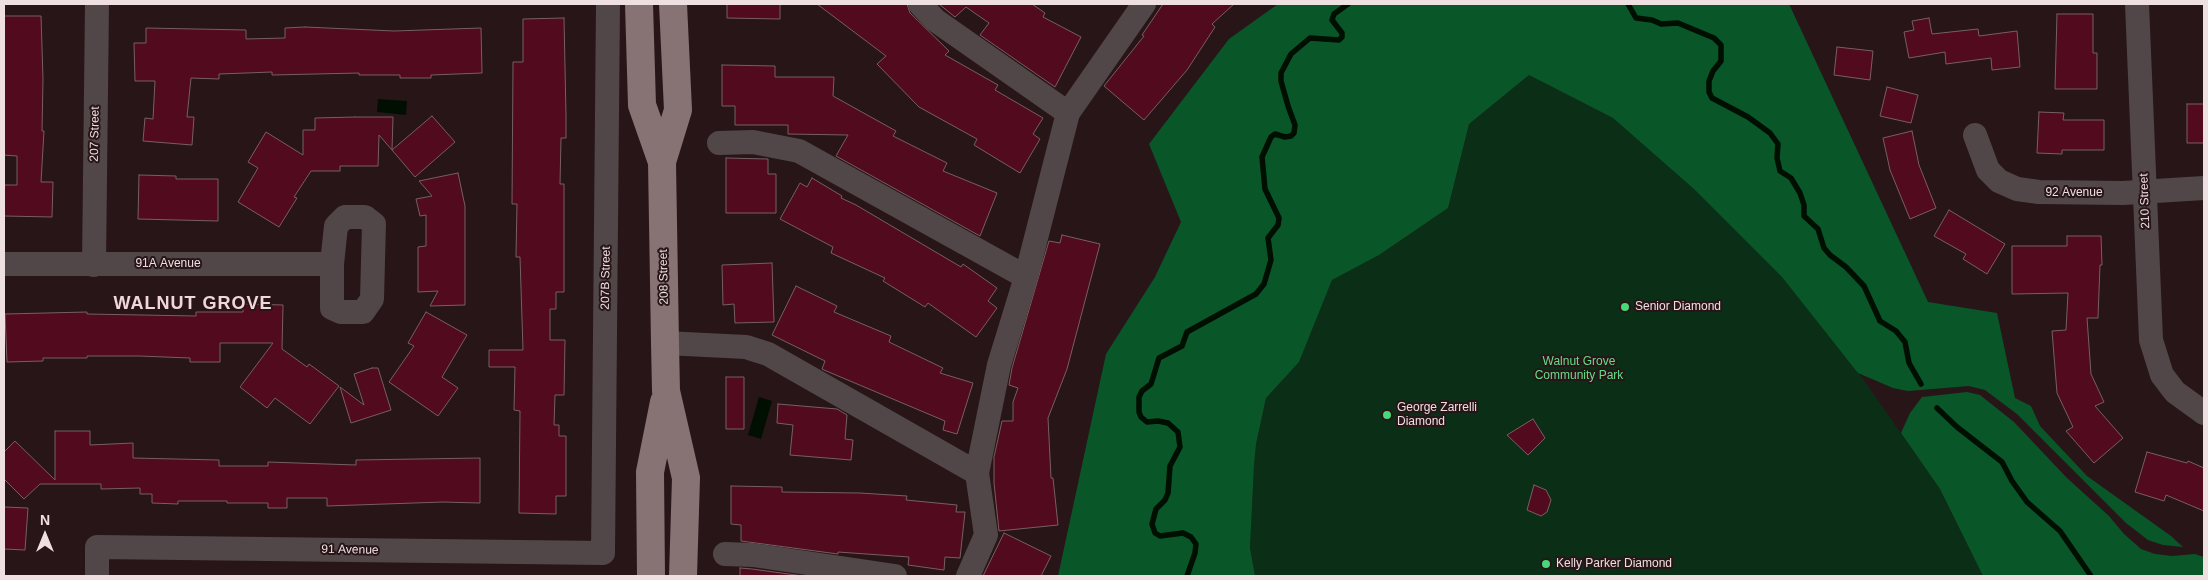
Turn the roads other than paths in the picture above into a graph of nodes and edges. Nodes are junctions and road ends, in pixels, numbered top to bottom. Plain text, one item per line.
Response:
1 (97, 4) edge
2 (608, 4) edge
3 (639, 4) edge
4 (673, 4) edge
5 (920, 4) edge
6 (1144, 4) edge
7 (2137, 4) edge
8 (1068, 113) junction
9 (1975, 135) dead end
10 (719, 143) dead end
11 (662, 162) junction
12 (2204, 188) edge
13 (2146, 192) junction
14 (4, 264) edge
15 (332, 264) dead end
16 (94, 265) junction
17 (1026, 277) junction
18 (665, 343) junction
19 (666, 391) junction
20 (2204, 413) edge
21 (977, 473) junction
22 (603, 553) joint
23 (725, 554) dead end
24 (97, 576) edge
25 (651, 576) edge
26 (683, 576) edge
27 (896, 576) edge
28 (968, 576) edge

1 - 16 street, 207 Street
2 - 22 street, 207B Street
3 - 11 main road, 208 Street
4 - 11 main road, 208 Street
5 - 8 street
6 - 8 street
7 - 13 street, 210 Street
8 - 17 street
9 - 13 street, 92 Avenue
10 - 17 street
11 - 18 main road, 208 Street
12 - 13 street, 92 Avenue
13 - 20 street, 210 Street
14 - 16 street, 91A Avenue
15 - 16 street, 91A Avenue
17 - 21 street
18 - 19 main road, 208 Street
18 - 21 street
19 - 25 main road, 208 Street
19 - 26 main road, 208 Street
21 - 28 street
22 - 24 street, 91 Avenue
23 - 27 street

